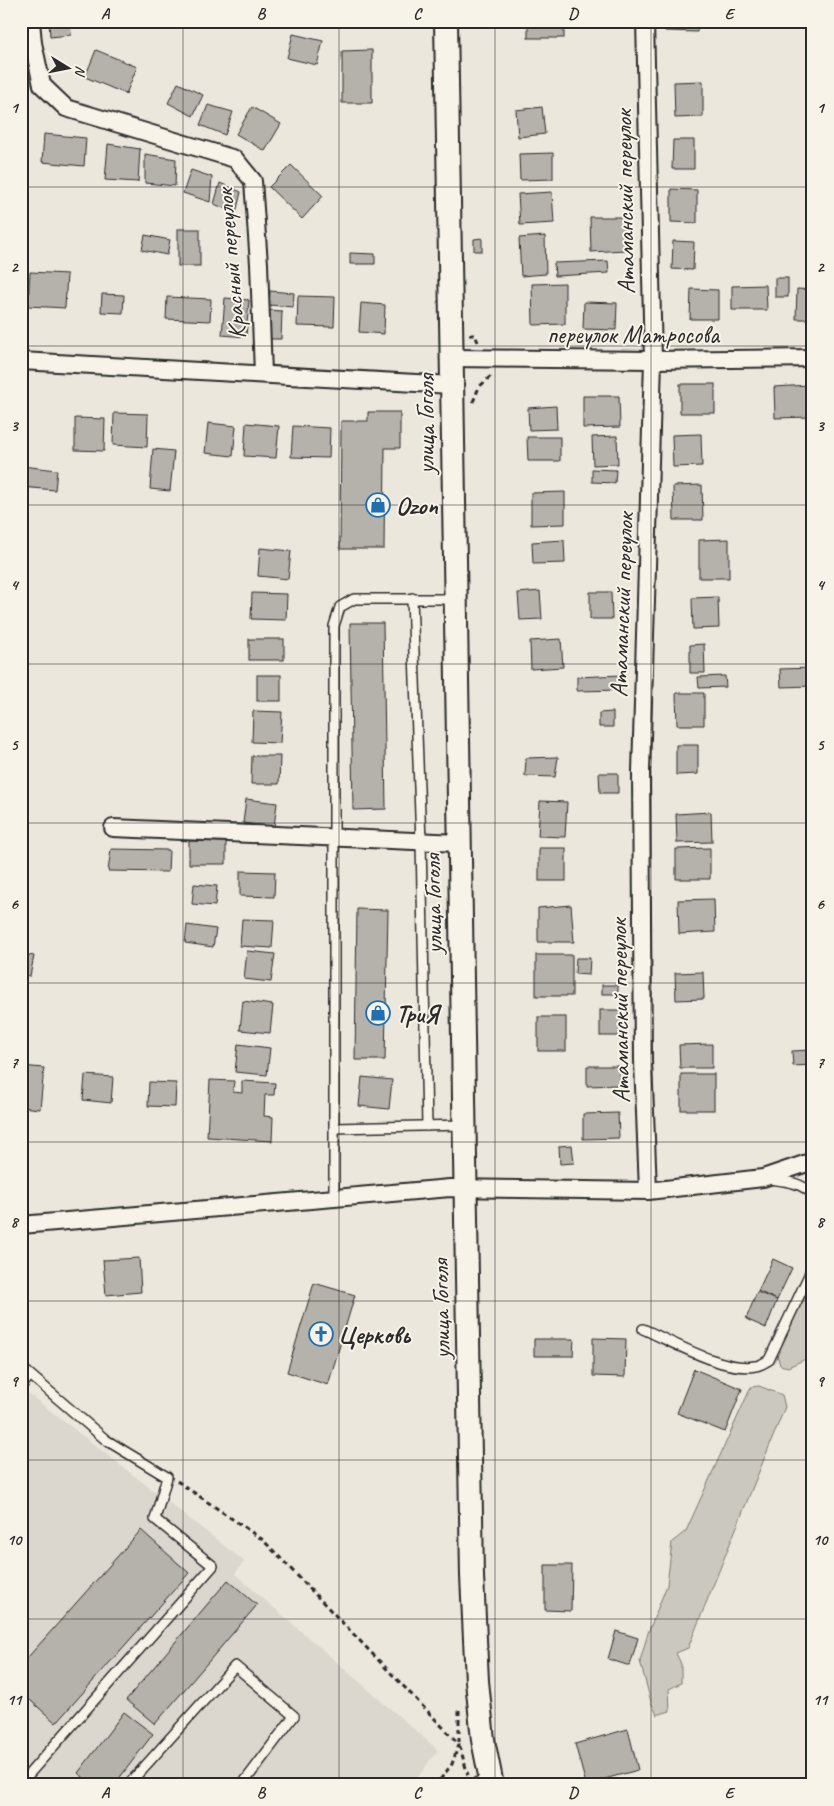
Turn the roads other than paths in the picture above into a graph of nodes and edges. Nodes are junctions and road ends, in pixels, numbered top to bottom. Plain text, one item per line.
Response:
1 (31, 21) edge
2 (446, 21) edge
3 (645, 21) edge
4 (452, 358) junction
5 (813, 358) edge
6 (653, 360) junction
7 (21, 361) edge
8 (263, 374) junction
9 (452, 385) junction
10 (412, 598) junction
11 (455, 599) junction
12 (113, 828) dead end
13 (335, 838) junction
14 (421, 842) junction
15 (459, 843) junction
16 (464, 1125) junction
17 (427, 1126) junction
18 (334, 1128) junction
19 (813, 1161) edge
20 (764, 1178) junction
21 (810, 1187) edge
22 (465, 1188) junction
23 (648, 1191) junction
24 (813, 1195) edge
25 (334, 1198) junction
26 (21, 1225) edge
27 (813, 1262) edge
28 (643, 1329) dead end
29 (21, 1367) edge
30 (30, 1375) junction
31 (21, 1387) edge
32 (484, 1782) edge
33 (21, 1783) edge
34 (128, 1785) edge
35 (242, 1785) edge

1 - 8 street, Красный переулок
2 - 4 main road, улица Гоголя
3 - 6 street, Атаманский переулок
4 - 6 street, переулок Матросова
4 - 9 main road, улица Гоголя
5 - 6 street, переулок Матросова
6 - 23 street, Атаманский переулок
7 - 8 street
8 - 9 street
9 - 11 main road, улица Гоголя
10 - 11 lane
10 - 13 lane
10 - 14 lane
11 - 15 main road, улица Гоголя
12 - 13 street
13 - 14 street
13 - 18 lane
14 - 15 street
14 - 17 lane
15 - 16 main road, улица Гоголя
16 - 17 lane
16 - 22 main road, улица Гоголя
17 - 18 lane
18 - 25 lane
19 - 20 street
20 - 21 lane
20 - 23 street
21 - 24 lane
22 - 23 street
22 - 25 street
22 - 32 main road, улица Гоголя
25 - 26 street
27 - 28 lane
29 - 30 lane
30 - 31 lane
30 - 33 lane
34 - 35 lane

